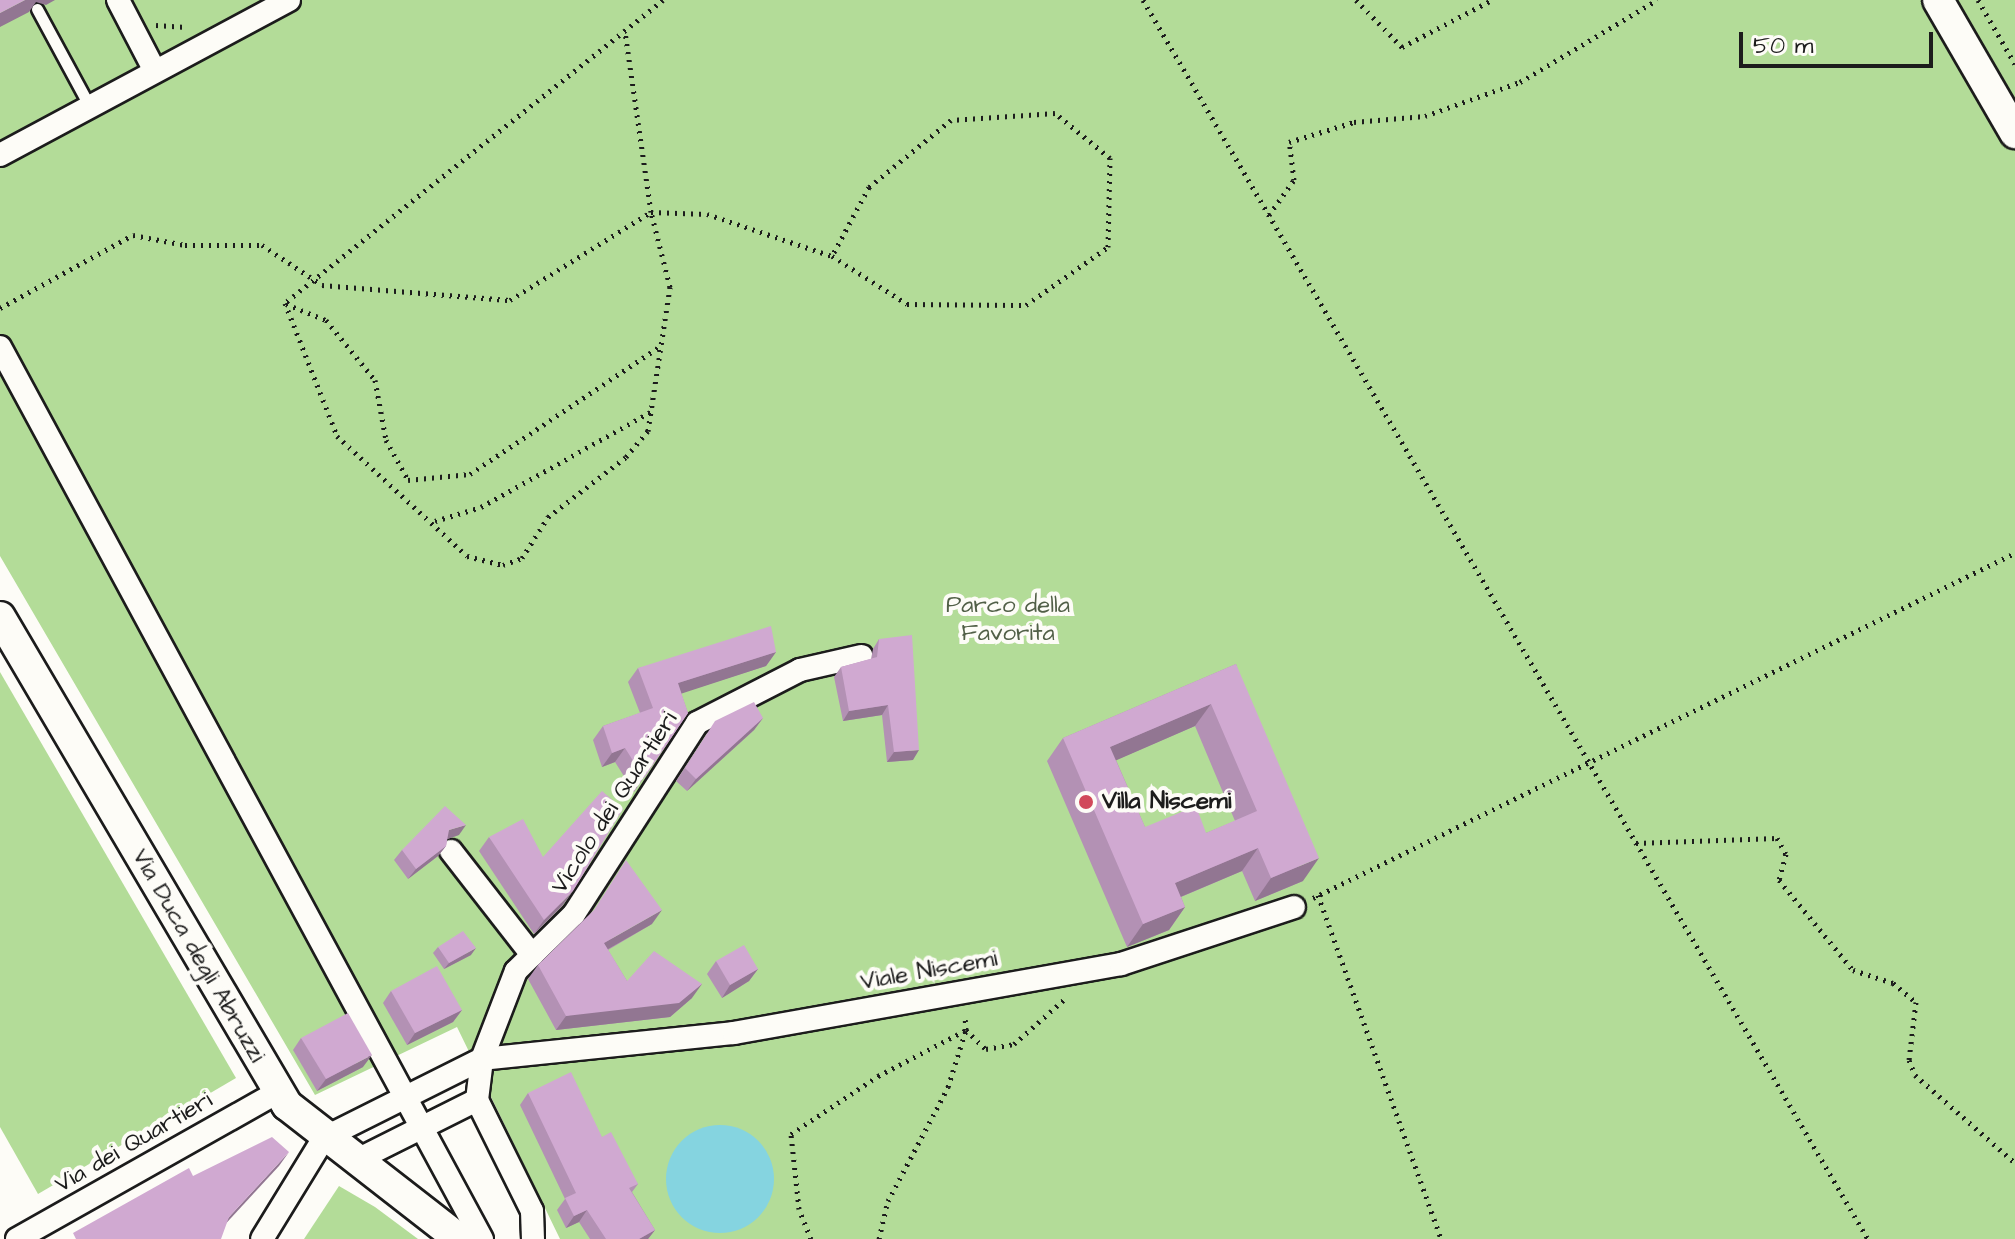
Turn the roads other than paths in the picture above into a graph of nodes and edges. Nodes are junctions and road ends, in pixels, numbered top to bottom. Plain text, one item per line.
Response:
1 (118, 0) edge
2 (289, 0) edge
3 (1938, 0) edge
4 (37, 9) dead end
5 (155, 71) junction
6 (90, 107) junction
7 (2015, 133) edge
8 (0, 155) edge
9 (0, 347) edge
10 (0, 617) edge
11 (861, 656) dead end
12 (451, 851) edge
13 (1294, 907) road end
14 (532, 955) junction
15 (482, 1059) junction
16 (278, 1092) junction
17 (407, 1096) junction
18 (477, 1100) junction
19 (423, 1126) junction
20 (324, 1138) junction
21 (357, 1160) junction
22 (31, 1236) edge
23 (262, 1239) edge
24 (459, 1239) edge
25 (482, 1239) edge
26 (533, 1239) edge

1 - 5 street
2 - 5 street
3 - 7 street
4 - 6 lane
5 - 6 street
6 - 8 street
9 - 17 street
10 - 16 street, Via Duca degli Abruzzi
11 - 14 street, Vicolo dei Quartieri
12 - 14 street
13 - 15 street, Viale Niscemi
14 - 15 street, Vicolo dei Quartieri
15 - 17 street
15 - 18 street, Vicolo dei Quartieri
16 - 20 street, Via Duca degli Abruzzi
16 - 22 street, Via dei Quartieri
17 - 19 street
17 - 20 street
18 - 19 street
18 - 26 street
19 - 21 street
19 - 25 street
20 - 21 street, Via Duca degli Abruzzi
20 - 23 street
21 - 24 street, Via Duca degli Abruzzi

